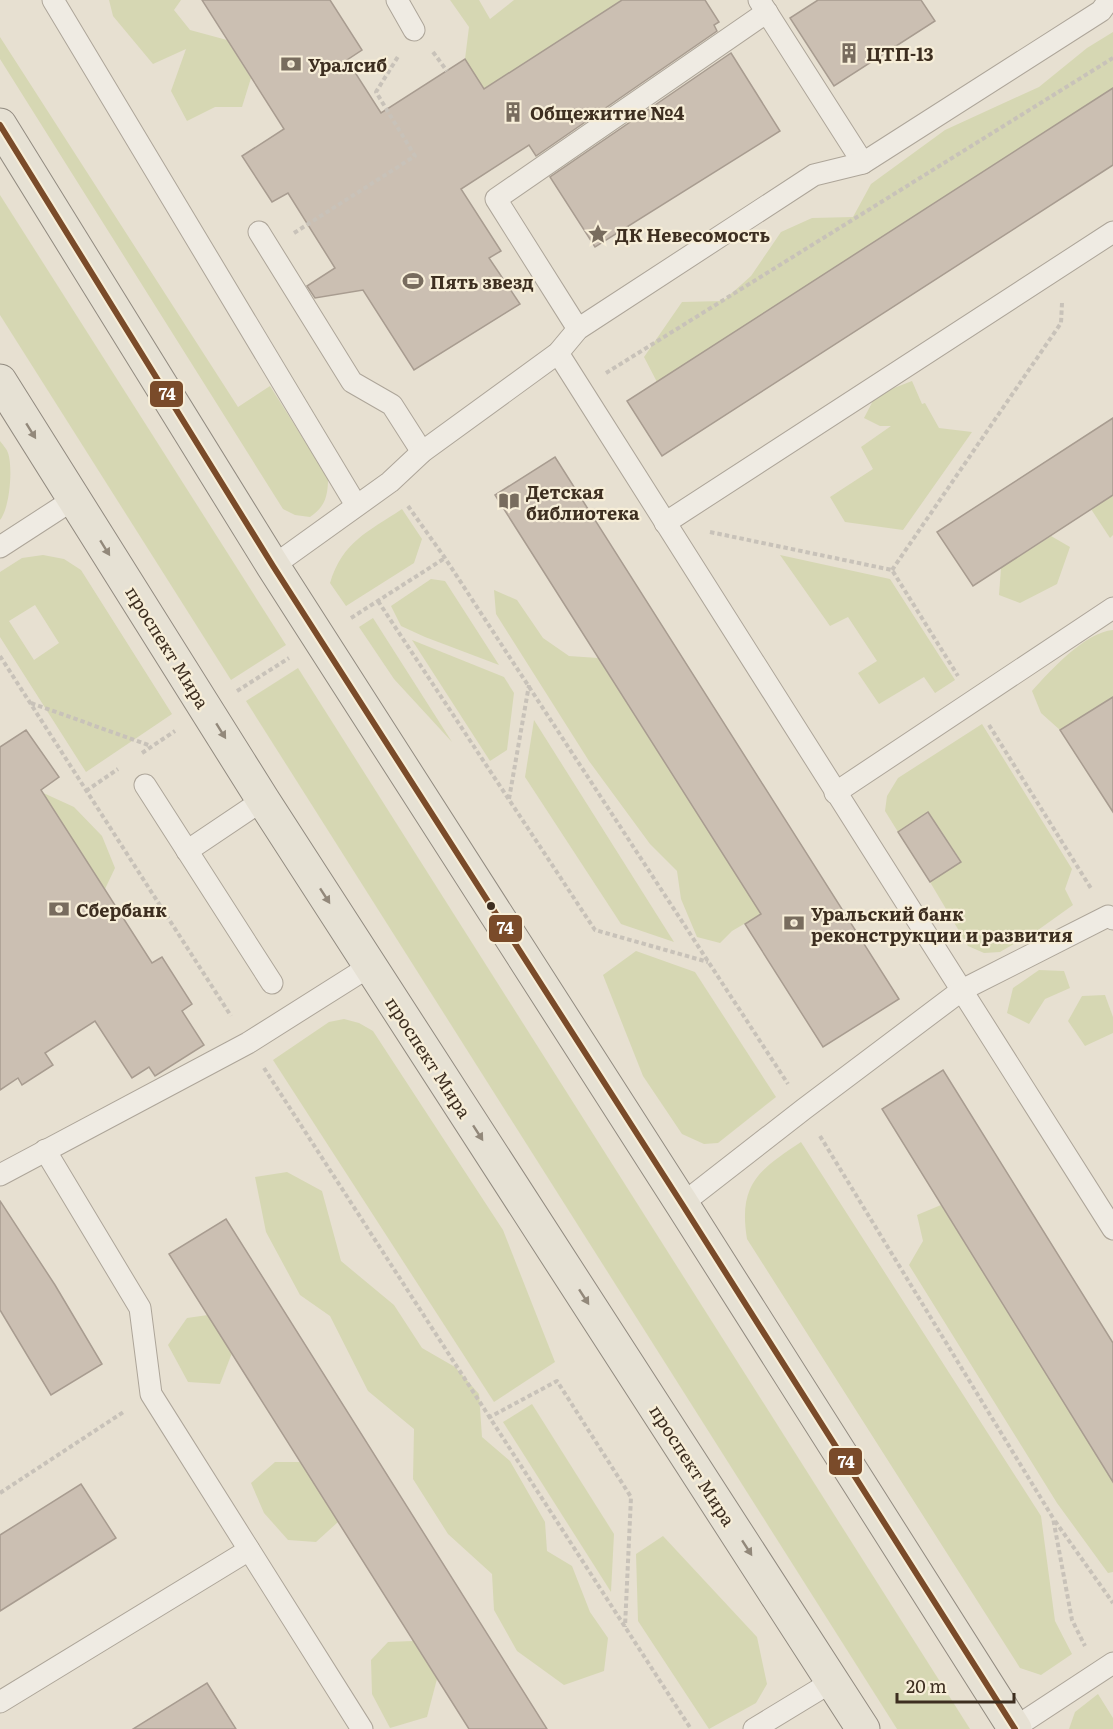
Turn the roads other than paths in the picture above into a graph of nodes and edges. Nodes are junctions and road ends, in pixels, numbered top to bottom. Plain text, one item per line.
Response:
1 (53, 0) edge
2 (397, 0) edge
3 (1109, 0) edge
4 (763, 6) edge
5 (414, 30) road end
6 (0, 125) edge
7 (863, 163) junction
8 (1113, 232) edge
9 (264, 240) road end
10 (578, 329) junction
11 (558, 353) junction
12 (0, 381) edge
13 (422, 452) junction
14 (74, 499) junction
15 (357, 505) junction
16 (665, 523) junction
17 (0, 547) edge
18 (273, 566) junction
19 (1113, 608) edge
20 (145, 785) dead end
21 (835, 793) junction
22 (263, 800) junction
23 (187, 851) junction
24 (1111, 918) edge
25 (370, 966) junction
26 (272, 984) dead end
27 (962, 990) junction
28 (45, 1150) junction
29 (0, 1175) edge
30 (682, 1204) junction
31 (1113, 1229) edge
32 (249, 1550) junction
33 (1106, 1669) edge
34 (833, 1681) junction
35 (0, 1702) edge
36 (1015, 1728) edge
37 (362, 1729) edge
38 (754, 1729) edge
39 (863, 1729) edge

1 - 15 lane
2 - 5 lane
3 - 7 lane
4 - 7 lane
4 - 10 lane
6 - 18 main road
7 - 10 lane
8 - 16 lane
9 - 13 lane
10 - 11 lane
11 - 13 lane
11 - 16 lane
12 -> 14 main road, проспект Мира
13 - 15 lane
14 - 17 lane
14 -> 22 main road, проспект Мира
15 - 18 lane
16 - 21 lane
18 - 30 main road
19 - 21 lane
20 - 23 lane
21 - 27 lane
22 - 23 lane
22 -> 25 main road, проспект Мира
23 - 26 lane
24 - 27 lane
25 - 28 lane
25 -> 34 main road, проспект Мира
27 - 30 lane
27 - 31 lane
28 - 29 lane
28 - 32 lane
30 - 36 main road
32 - 35 lane
32 - 37 lane
33 - 36 lane
34 - 38 lane
34 - 39 main road, проспект Мира

